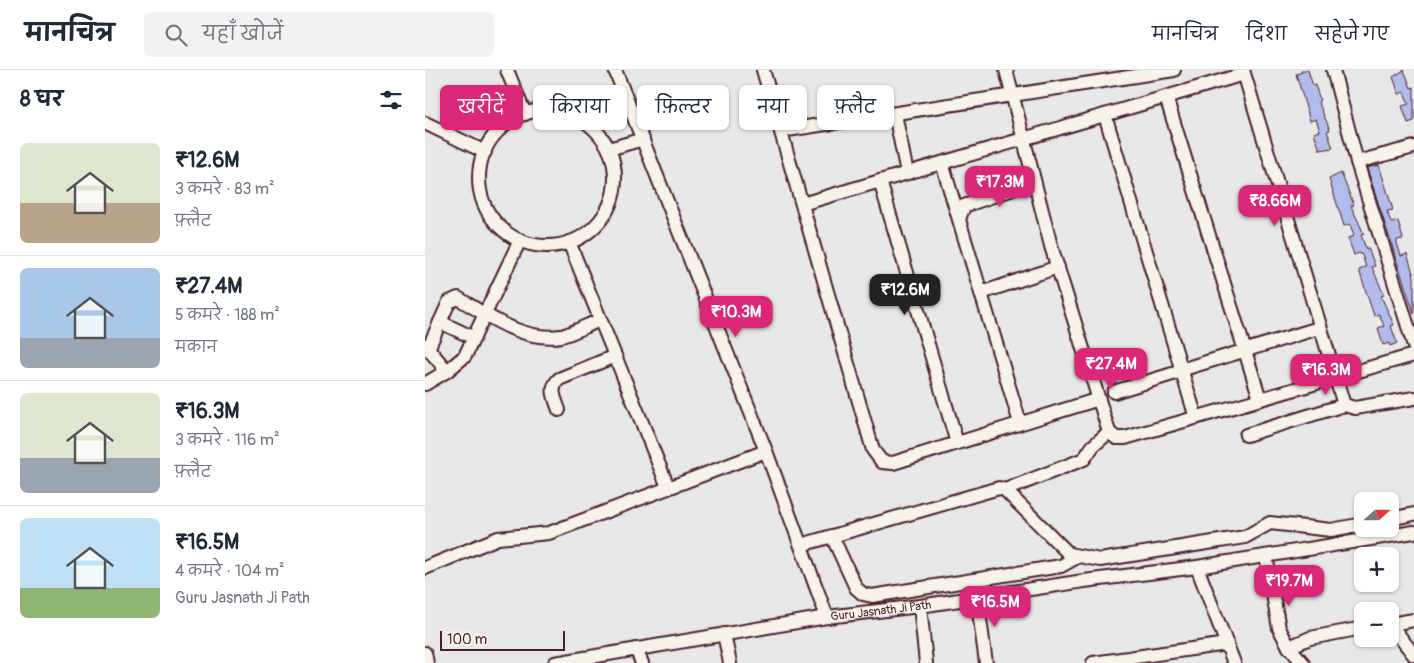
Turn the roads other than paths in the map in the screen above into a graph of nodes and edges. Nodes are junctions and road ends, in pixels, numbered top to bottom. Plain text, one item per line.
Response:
1 (507, 70) edge
2 (615, 70) edge
3 (763, 70) edge
4 (1006, 70) edge
5 (1174, 70) edge
6 (1333, 70) edge
7 (1244, 72) edge
8 (1013, 96) junction
9 (1166, 97) junction
10 (525, 114) junction
11 (895, 114) junction
12 (1105, 115) junction
13 (425, 123) edge
14 (781, 131) junction
15 (643, 139) junction
16 (1023, 139) junction
17 (1414, 147) edge
18 (609, 149) junction
19 (485, 152) junction
20 (1357, 162) junction
21 (942, 163) junction
22 (907, 173) junction
23 (880, 181) junction
24 (1027, 184) dead end
25 (802, 204) junction
26 (959, 219) junction
27 (520, 240) junction
28 (569, 242) junction
29 (1058, 267) junction
30 (981, 293) junction
31 (485, 314) junction
32 (600, 320) junction
33 (440, 322) junction
34 (1319, 328) junction
35 (474, 338) junction
36 (1414, 346) edge
37 (427, 347) edge
38 (1245, 350) junction
39 (1414, 355) edge
40 (615, 356) junction
41 (1182, 370) junction
42 (447, 371) junction
43 (1334, 378) junction
44 (425, 384) edge
45 (1114, 392) dead end
46 (1414, 398) edge
47 (1099, 399) junction
48 (1260, 399) junction
49 (1344, 405) junction
50 (559, 410) dead end
51 (1196, 418) junction
52 (1020, 423) junction
53 (1109, 432) junction
54 (1246, 435) dead end
55 (957, 443) junction
56 (766, 451) junction
57 (668, 487) junction
58 (1005, 490) junction
59 (1414, 514) edge
60 (1399, 517) edge
61 (1354, 525) edge
62 (1414, 532) edge
63 (832, 536) junction
64 (801, 546) junction
65 (1266, 556) junction
66 (1077, 558) junction
67 (1197, 567) junction
68 (425, 568) edge
69 (977, 597) junction
70 (920, 606) junction
71 (827, 617) junction
72 (1414, 620) edge
73 (1399, 622) edge
74 (1354, 630) edge
75 (724, 634) junction
76 (1399, 636) edge
77 (1227, 644) junction
78 (1289, 647) junction
79 (636, 649) junction
80 (425, 653) edge
81 (1414, 655) edge
82 (427, 663) edge
83 (555, 663) edge
84 (642, 663) edge
85 (729, 663) edge
86 (926, 663) edge
87 (986, 663) edge
88 (1093, 663) edge
89 (1234, 663) edge
90 (1303, 663) edge

1 - 10 street
2 - 15 street
3 - 14 street
4 - 8 street
5 - 8 street
6 - 20 street
7 - 9 street
7 - 34 street
8 - 11 street
8 - 16 street
9 - 12 street
9 - 38 street
10 - 18 street
10 - 19 street
11 - 14 street
11 - 22 street
12 - 16 street
12 - 41 street
13 - 19 street
14 - 25 street
15 - 18 street
15 - 56 street
16 - 21 street
16 - 29 street
17 - 20 street
18 - 28 street
19 - 27 street
20 - 36 street
21 - 22 street
21 - 26 street
22 - 23 street
23 - 25 street
23 - 55 street
24 - 26 street
25 - 55 street
26 - 30 street
27 - 28 street
27 - 31 street
28 - 32 street
29 - 30 street
29 - 47 street
30 - 52 street
31 - 32 street
31 - 33 street
31 - 35 street
32 - 40 street
33 - 35 street
33 - 37 street
34 - 38 street
34 - 43 street
35 - 42 street
37 - 42 street
38 - 41 street
38 - 48 street
39 - 43 street
40 - 50 street
40 - 57 street
41 - 45 street
41 - 51 street
42 - 44 street
43 - 48 street
43 - 49 street
46 - 49 street
47 - 52 street
47 - 53 street
48 - 51 street
49 - 54 street
51 - 53 street
52 - 55 street
53 - 58 street
56 - 57 street
56 - 64 street
57 - 68 street
58 - 63 street
58 - 66 street
59 - 60 street
61 - 66 street
62 - 65 street, Guru Jasnath Ji Path
63 - 64 street
63 - 66 street
64 - 71 street
65 - 67 street, Guru Jasnath Ji Path
65 - 78 street
67 - 69 street, Guru Jasnath Ji Path
67 - 77 street
69 - 70 street, Guru Jasnath Ji Path
69 - 87 street
70 - 71 street, Guru Jasnath Ji Path
70 - 86 street
71 - 75 street, Guru Jasnath Ji Path
72 - 73 street
74 - 78 street
75 - 79 street, Guru Jasnath Ji Path
75 - 85 street
76 - 81 street
77 - 88 street
77 - 89 street
78 - 90 street
79 - 83 street, Guru Jasnath Ji Path
79 - 84 street
80 - 82 street

